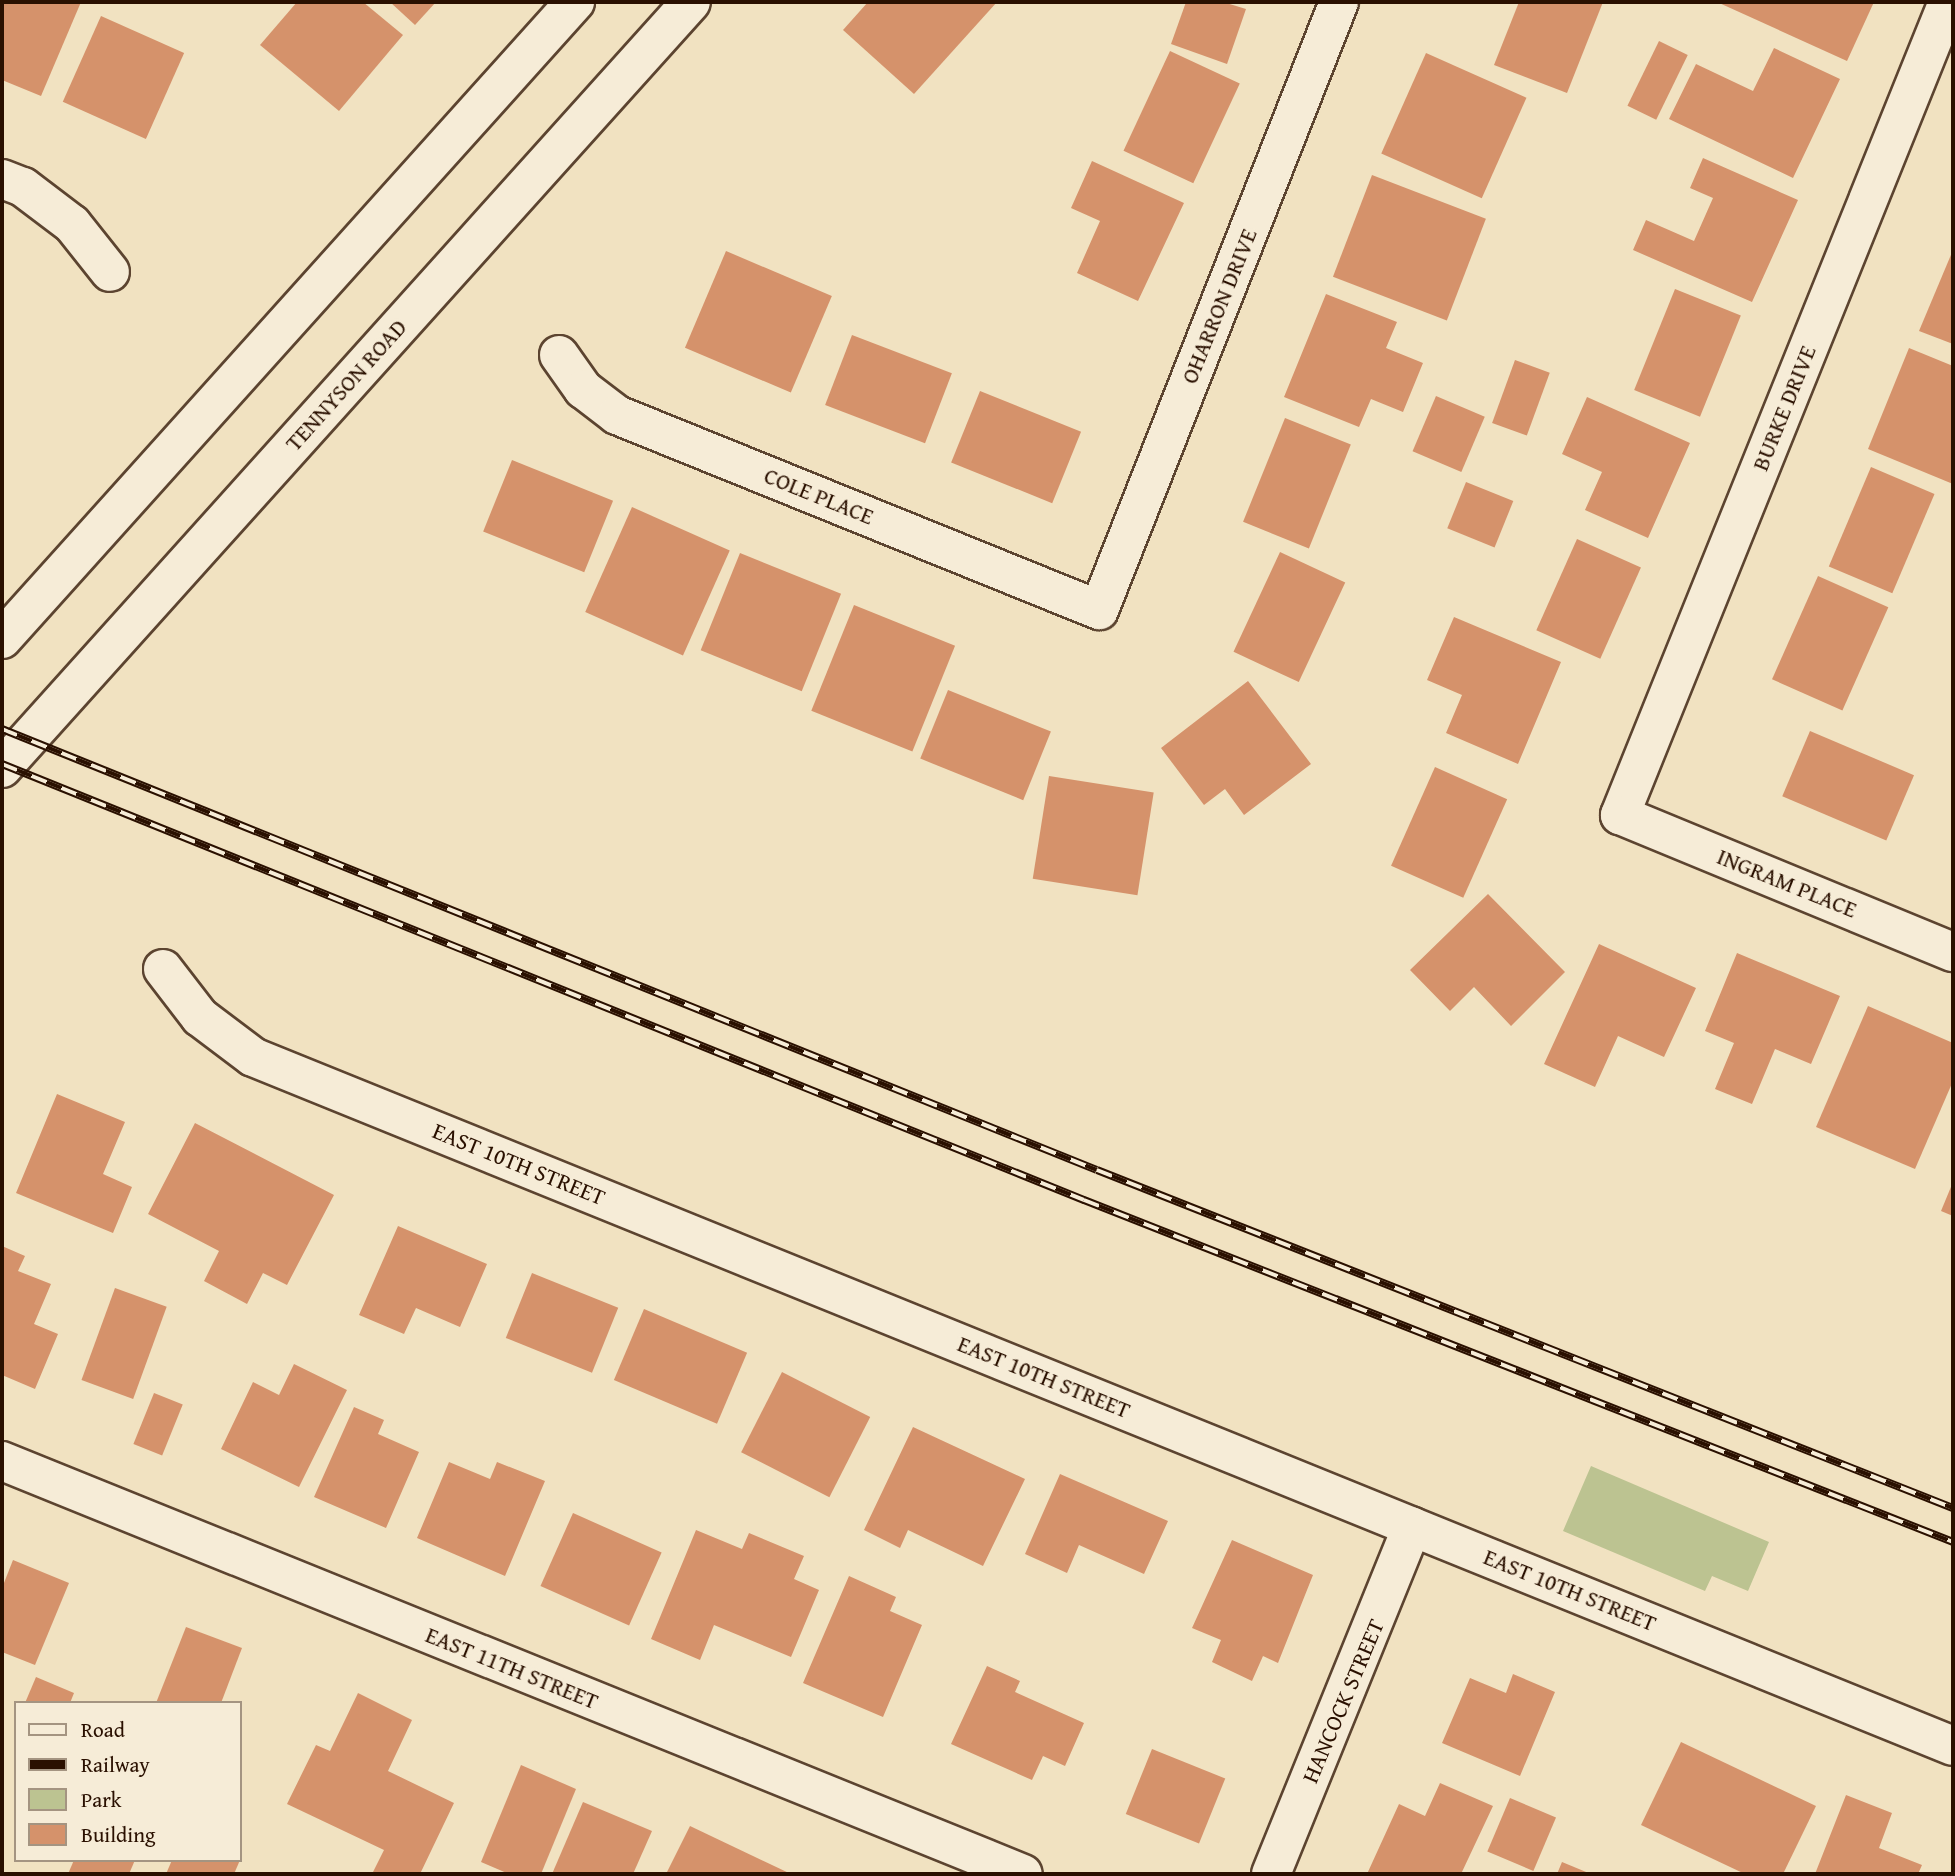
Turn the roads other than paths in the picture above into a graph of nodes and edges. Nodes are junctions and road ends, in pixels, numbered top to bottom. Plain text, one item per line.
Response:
1 (575, 2) edge
2 (691, 2) edge
3 (1339, 2) edge
4 (1948, 2) edge
5 (2, 179) edge
6 (110, 272) dead end
7 (559, 355) dead end
8 (1099, 610) joint
9 (2, 639) edge
10 (2, 768) edge
11 (1620, 815) joint
12 (1953, 951) edge
13 (163, 969) dead end
14 (2, 1461) edge
15 (1412, 1527) junction
16 (1953, 1746) edge
17 (1023, 1874) edge
18 (1271, 1874) edge

1 - 9 street
2 - 10 street, TENNYSON ROAD
3 - 8 street, OHARRON DRIVE
4 - 11 street, BURKE DRIVE
5 - 6 street
7 - 8 street, COLE PLACE
11 - 12 street, INGRAM PLACE
13 - 15 street, EAST 10TH STREET
14 - 17 street, EAST 11TH STREET
15 - 16 street, EAST 10TH STREET
15 - 18 street, HANCOCK STREET

